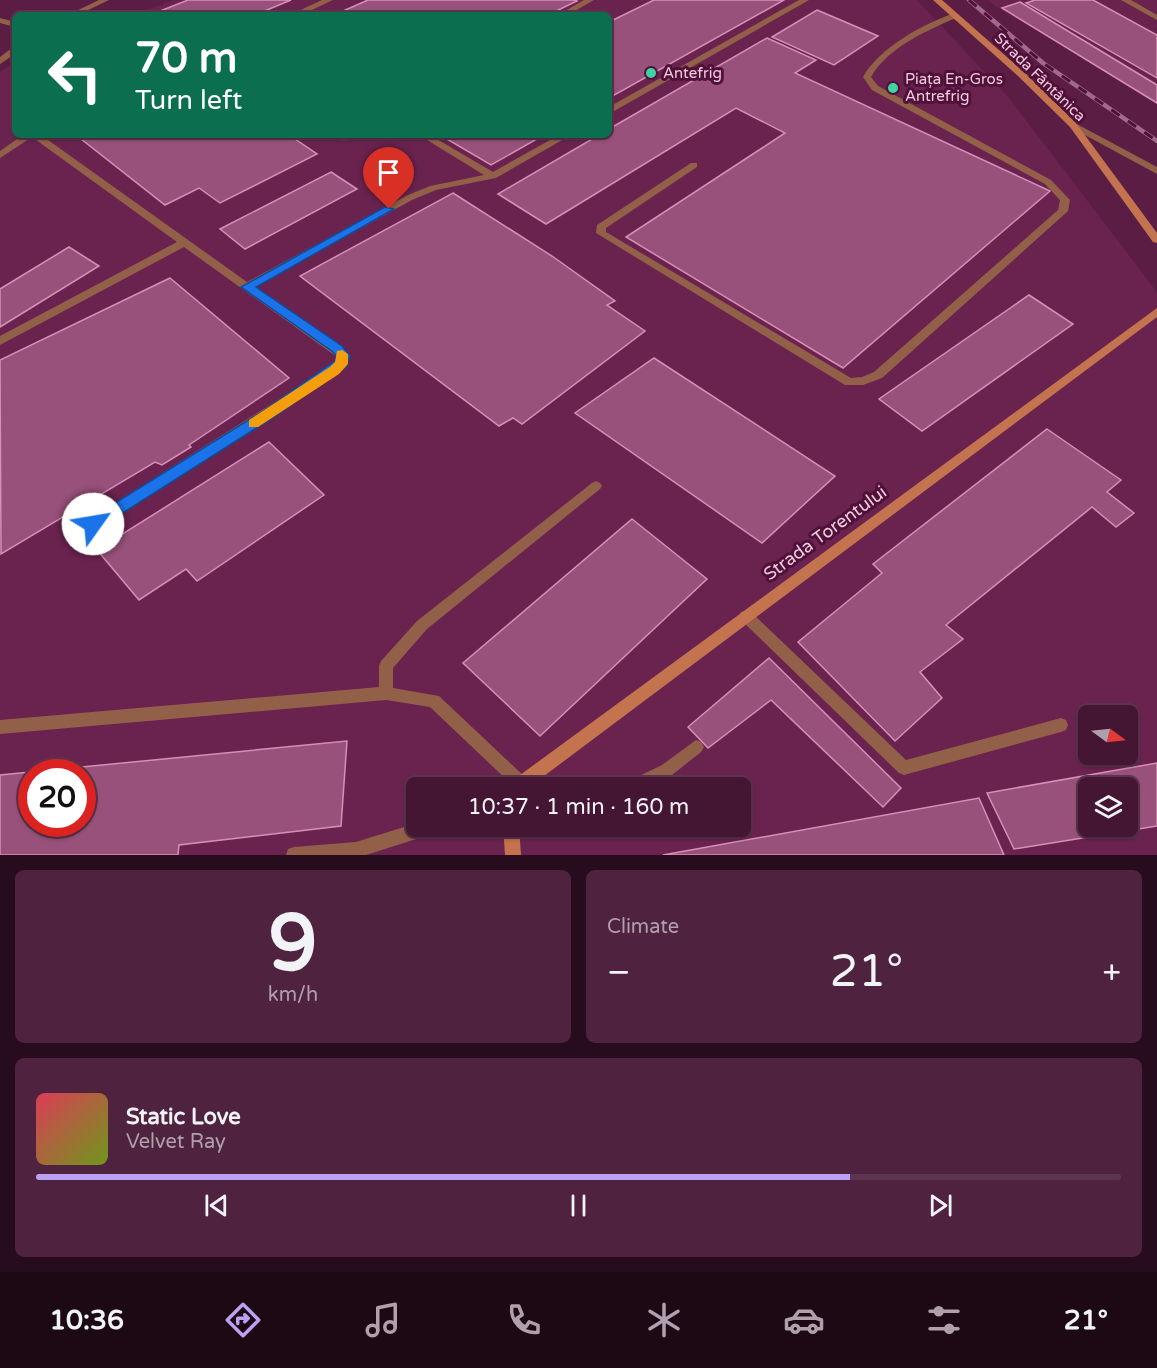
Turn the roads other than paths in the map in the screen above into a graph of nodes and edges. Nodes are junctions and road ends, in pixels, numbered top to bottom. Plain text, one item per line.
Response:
1 (105, 0) edge
2 (329, 0) edge
3 (590, 0) edge
4 (805, 0) edge
5 (937, 0) edge
6 (1125, 0) edge
7 (79, 12) edge
8 (301, 12) edge
9 (567, 12) edge
10 (955, 15) junction
11 (1157, 18) edge
12 (612, 109) edge
13 (1073, 125) junction
14 (24, 138) edge
15 (39, 138) edge
16 (429, 138) edge
17 (561, 138) edge
18 (0, 155) edge
19 (694, 165) dead end
20 (1157, 171) edge
21 (493, 176) junction
22 (1157, 240) edge
23 (183, 243) junction
24 (247, 287) junction
25 (1157, 312) edge
26 (0, 341) edge
27 (596, 486) dead end
28 (93, 524) dead end
29 (746, 616) junction
30 (386, 693) junction
31 (1061, 725) dead end
32 (0, 728) edge
33 (696, 747) dead end
34 (508, 777) edge
35 (529, 777) edge
36 (653, 777) edge
37 (406, 834) edge
38 (512, 837) edge
39 (294, 855) edge
40 (513, 855) edge

1 - 7 street
2 - 8 street
3 - 9 street
4 - 12 street
5 - 10 street, Strada Fântânica
6 - 11 street
10 - 13 street, Strada Fântânica
10 - 19 street
13 - 20 street
13 - 22 street, Strada Fântânica
14 - 18 street
15 - 23 street
16 - 21 street
17 - 21 street
21 - 24 street
23 - 24 street
23 - 26 street
24 - 28 street
25 - 29 street, Strada Torentului
27 - 30 street
29 - 31 street
29 - 35 street, Strada Torentului
30 - 32 street
30 - 34 street
33 - 36 street
37 - 39 street
38 - 40 street

